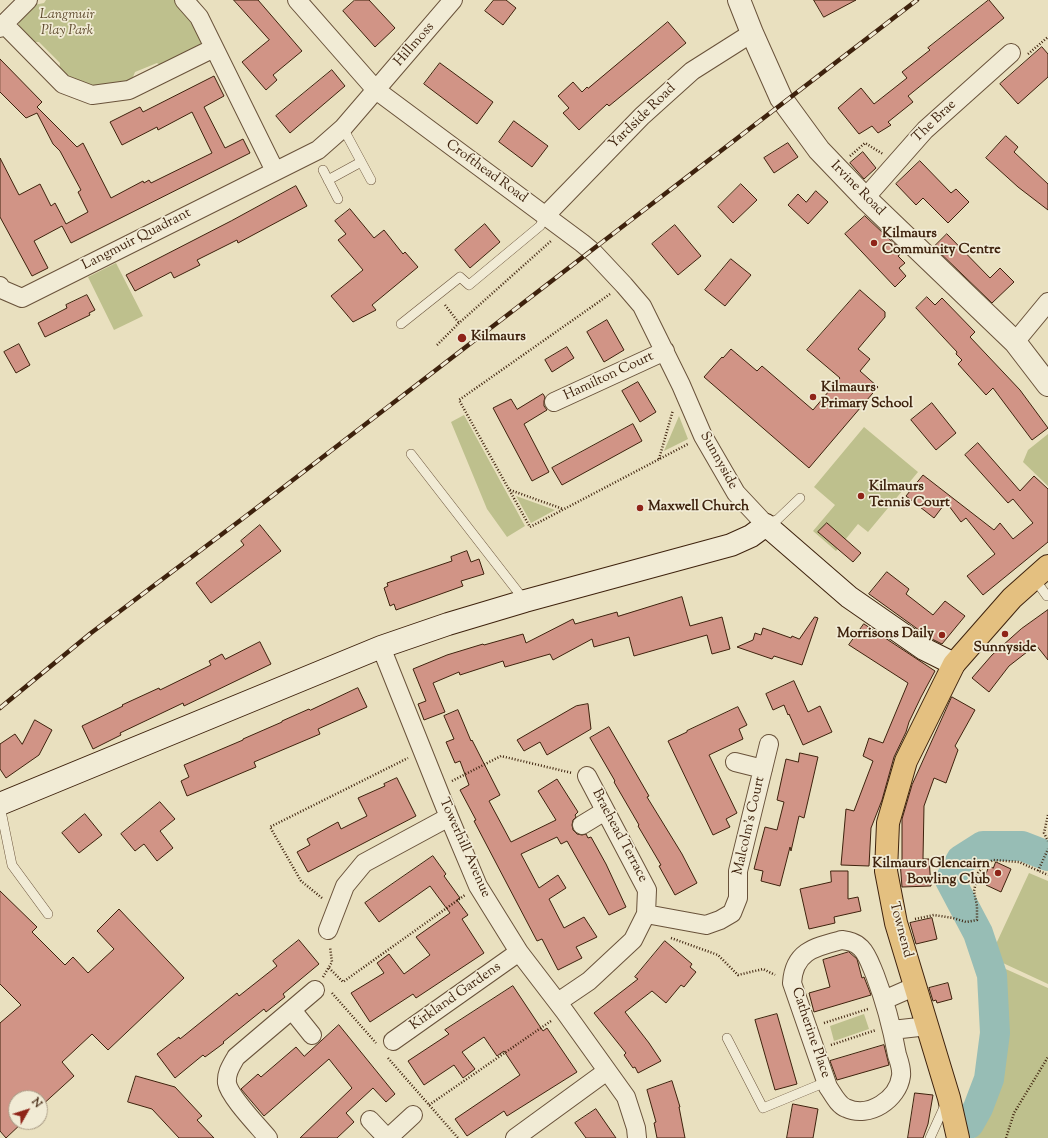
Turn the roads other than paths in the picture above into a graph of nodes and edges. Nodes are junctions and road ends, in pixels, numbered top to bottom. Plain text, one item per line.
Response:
1 (28, 0) edge
2 (184, 0) edge
3 (297, 0) edge
4 (739, 0) edge
5 (448, 2) edge
6 (2, 26) edge
7 (752, 33) junction
8 (214, 48) junction
9 (1012, 53) road end
10 (376, 90) junction
11 (343, 128) junction
12 (361, 162) junction
13 (323, 170) dead end
14 (275, 171) junction
15 (328, 180) junction
16 (371, 180) dead end
17 (865, 198) junction
18 (338, 199) dead end
19 (543, 221) junction
20 (0, 286) edge
21 (1048, 302) edge
22 (401, 324) dead end
23 (1015, 342) junction
24 (665, 351) junction
25 (1048, 385) edge
26 (554, 402) dead end
27 (411, 454) dead end
28 (800, 498) dead end
29 (766, 525) junction
30 (1041, 572) edge
31 (1047, 596) edge
32 (524, 601) junction
33 (381, 647) junction
34 (954, 664) junction
35 (769, 744) dead end
36 (735, 762) dead end
37 (763, 769) junction
38 (587, 776) road end
39 (0, 805) edge
40 (605, 811) junction
41 (449, 817) junction
42 (582, 825) dead end
43 (48, 914) dead end
44 (646, 914) junction
45 (328, 930) road end
46 (519, 952) junction
47 (916, 986) junction
48 (316, 990) road end
49 (885, 1002) junction
50 (561, 1007) junction
51 (292, 1010) junction
52 (928, 1026) junction
53 (892, 1028) junction
54 (312, 1035) dead end
55 (727, 1038) dead end
56 (393, 1041) dead end
57 (607, 1071) junction
58 (826, 1082) junction
59 (949, 1098) junction
60 (413, 1115) dead end
61 (370, 1120) dead end
62 (957, 1135) edge
63 (268, 1138) edge
64 (387, 1138) edge
65 (515, 1138) edge
66 (637, 1138) edge
67 (930, 1138) edge

1 - 6 street
2 - 8 street
3 - 10 street, Crofthead Road
4 - 7 main road, Irvine Road
5 - 10 street, Hillmoss
6 - 8 street
7 - 17 main road, Irvine Road
7 - 19 street, Yardside Road
8 - 14 street
9 - 17 street, The Brae
10 - 11 street, Langmuir Quadrant
10 - 19 street, Crofthead Road
11 - 12 lane
11 - 14 street, Langmuir Quadrant
12 - 15 lane
12 - 16 lane
13 - 15 lane
14 - 20 street, Langmuir Quadrant
15 - 18 lane
17 - 23 main road, Irvine Road
19 - 22 lane
19 - 24 street, Crofthead Road
21 - 23 street
23 - 25 main road, Irvine Road
24 - 26 street, Hamilton Court
24 - 29 street, Sunnyside
27 - 32 lane
28 - 29 lane
29 - 32 main road
29 - 34 main road, Sunnyside
30 - 31 lane
30 - 34 main road, Townend
32 - 33 main road
33 - 39 main road
33 - 41 street, Towerhill Avenue
34 - 47 main road, Townend
35 - 37 street, Malcolm's Court
36 - 37 street, Malcolm's Court
37 - 44 street, Malcolm's Court
38 - 40 street, Braehead Terrace
39 - 43 lane
40 - 42 street
40 - 44 street, Braehead Terrace
41 - 45 street
41 - 46 street, Towerhill Avenue
44 - 50 street, Braehead Terrace
46 - 50 street, Towerhill Avenue
46 - 56 street, Kirkland Gardens
47 - 49 street
47 - 52 main road, Townend
48 - 51 street
49 - 53 street, Catherine Place
49 - 58 street, Catherine Place
50 - 57 street, Towerhill Avenue
51 - 54 street
51 - 63 street
52 - 53 street
52 - 59 main road, Townend
53 - 58 street, Catherine Place
55 - 58 lane
57 - 65 street
57 - 66 street, Towerhill Avenue
59 - 62 main road, Townend
59 - 67 lane
60 - 64 street
61 - 64 street

